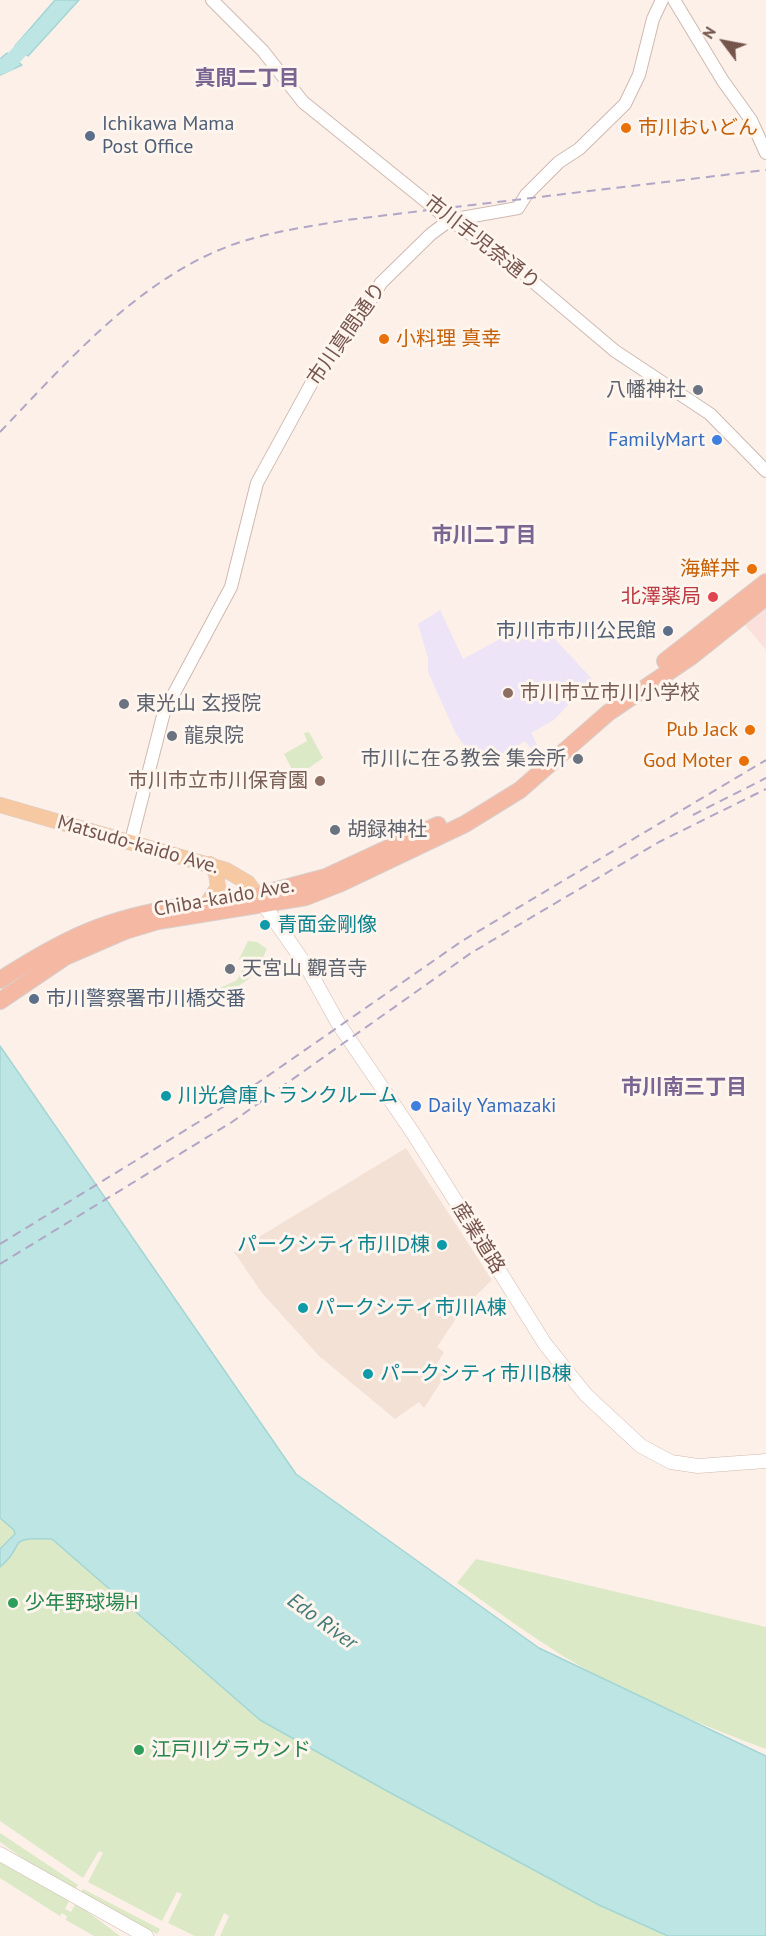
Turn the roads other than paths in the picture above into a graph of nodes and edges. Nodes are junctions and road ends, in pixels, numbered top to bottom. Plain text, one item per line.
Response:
1 (212, 0) edge
2 (662, 0) edge
3 (674, 0) edge
4 (766, 153) edge
5 (450, 219) junction
6 (766, 471) edge
7 (766, 582) edge
8 (766, 597) edge
9 (0, 805) edge
10 (131, 841) junction
11 (210, 864) junction
12 (260, 900) junction
13 (208, 902) junction
14 (0, 980) edge
15 (3, 998) edge
16 (766, 1461) edge
17 (0, 1854) edge
18 (146, 1936) edge

1 - 5 street, 市川手児奈通り
2 - 5 street
3 - 4 street
5 - 6 street, 市川手児奈通り
5 - 10 street, 市川真間通り
7 - 12 highway, Chiba-kaido Ave.
8 - 12 highway, Chiba-kaido Ave.
9 - 10 main road, Matsudo-kaido Ave.
10 - 11 main road, Matsudo-kaido Ave.
11 - 12 main road, Matsudo-kaido Ave.
11 - 13 main road
12 - 13 highway, Chiba-kaido Ave.
12 - 15 highway, Chiba-kaido Ave.
12 - 16 main road, 産業道路
13 - 14 highway, Chiba-kaido Ave.
17 - 18 main road

